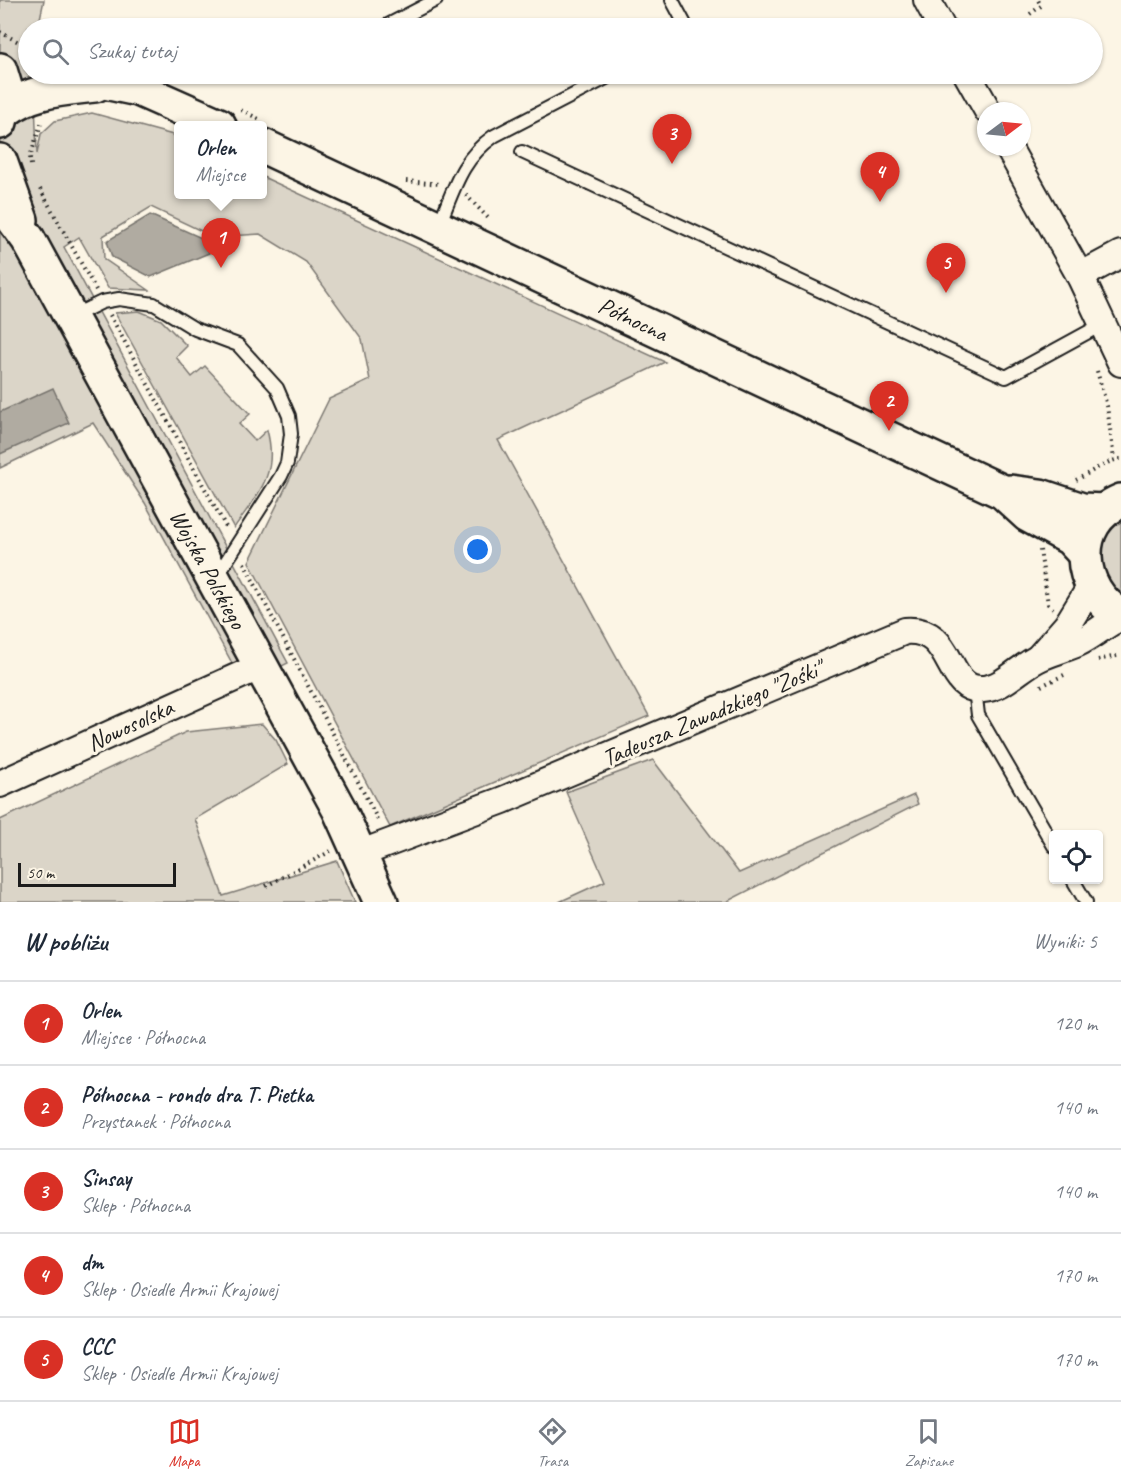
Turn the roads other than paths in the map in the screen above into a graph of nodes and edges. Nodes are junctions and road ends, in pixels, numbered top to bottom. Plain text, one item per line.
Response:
1 (436, 0) edge
2 (672, 0) edge
3 (927, 0) edge
4 (401, 18) edge
5 (682, 18) edge
6 (937, 18) edge
7 (0, 63) edge
8 (18, 69) edge
9 (0, 70) edge
10 (99, 84) edge
11 (120, 84) edge
12 (595, 84) edge
13 (973, 84) edge
14 (983, 102) edge
15 (2, 116) edge
16 (208, 121) edge
17 (267, 148) edge
18 (522, 152) dead end
19 (1013, 156) edge
20 (0, 161) edge
21 (0, 201) edge
22 (438, 228) junction
23 (28, 239) junction
24 (1121, 254) edge
25 (1080, 276) junction
26 (71, 317) junction
27 (1103, 324) junction
28 (1121, 363) edge
29 (1003, 492) junction
30 (1113, 506) edge
31 (1084, 553) junction
32 (210, 575) junction
33 (1091, 586) junction
34 (1121, 616) edge
35 (1038, 658) junction
36 (261, 666) junction
37 (975, 689) junction
38 (0, 784) edge
39 (1049, 839) edge
40 (356, 847) junction
41 (1076, 884) edge
42 (381, 902) edge
43 (1086, 902) edge

1 - 4 lane
2 - 5 lane
3 - 6 street
7 - 8 street
9 - 15 street
10 - 15 street
11 - 16 street
12 - 22 lane
13 - 14 street
17 - 22 street, Północna
18 - 27 lane
19 - 25 street
20 - 23 street, Wojska Polskiego
21 - 23 street, Wojska Polskiego
22 - 29 street, Północna
23 - 26 street, Wojska Polskiego
24 - 25 street
25 - 27 street
26 - 32 street, Wojska Polskiego
26 - 32 lane
27 - 28 street
29 - 30 street
29 - 31 street
30 - 31 street
31 - 33 street
32 - 36 street, Wojska Polskiego
33 - 34 street
33 - 35 street
34 - 35 street
35 - 37 street
36 - 38 street, Nowosolska
36 - 40 street, Wojska Polskiego
37 - 39 lane
37 - 40 street, Tadeusza Zawadzkiego "Zośki"
40 - 42 street, Wojska Polskiego
41 - 43 lane

